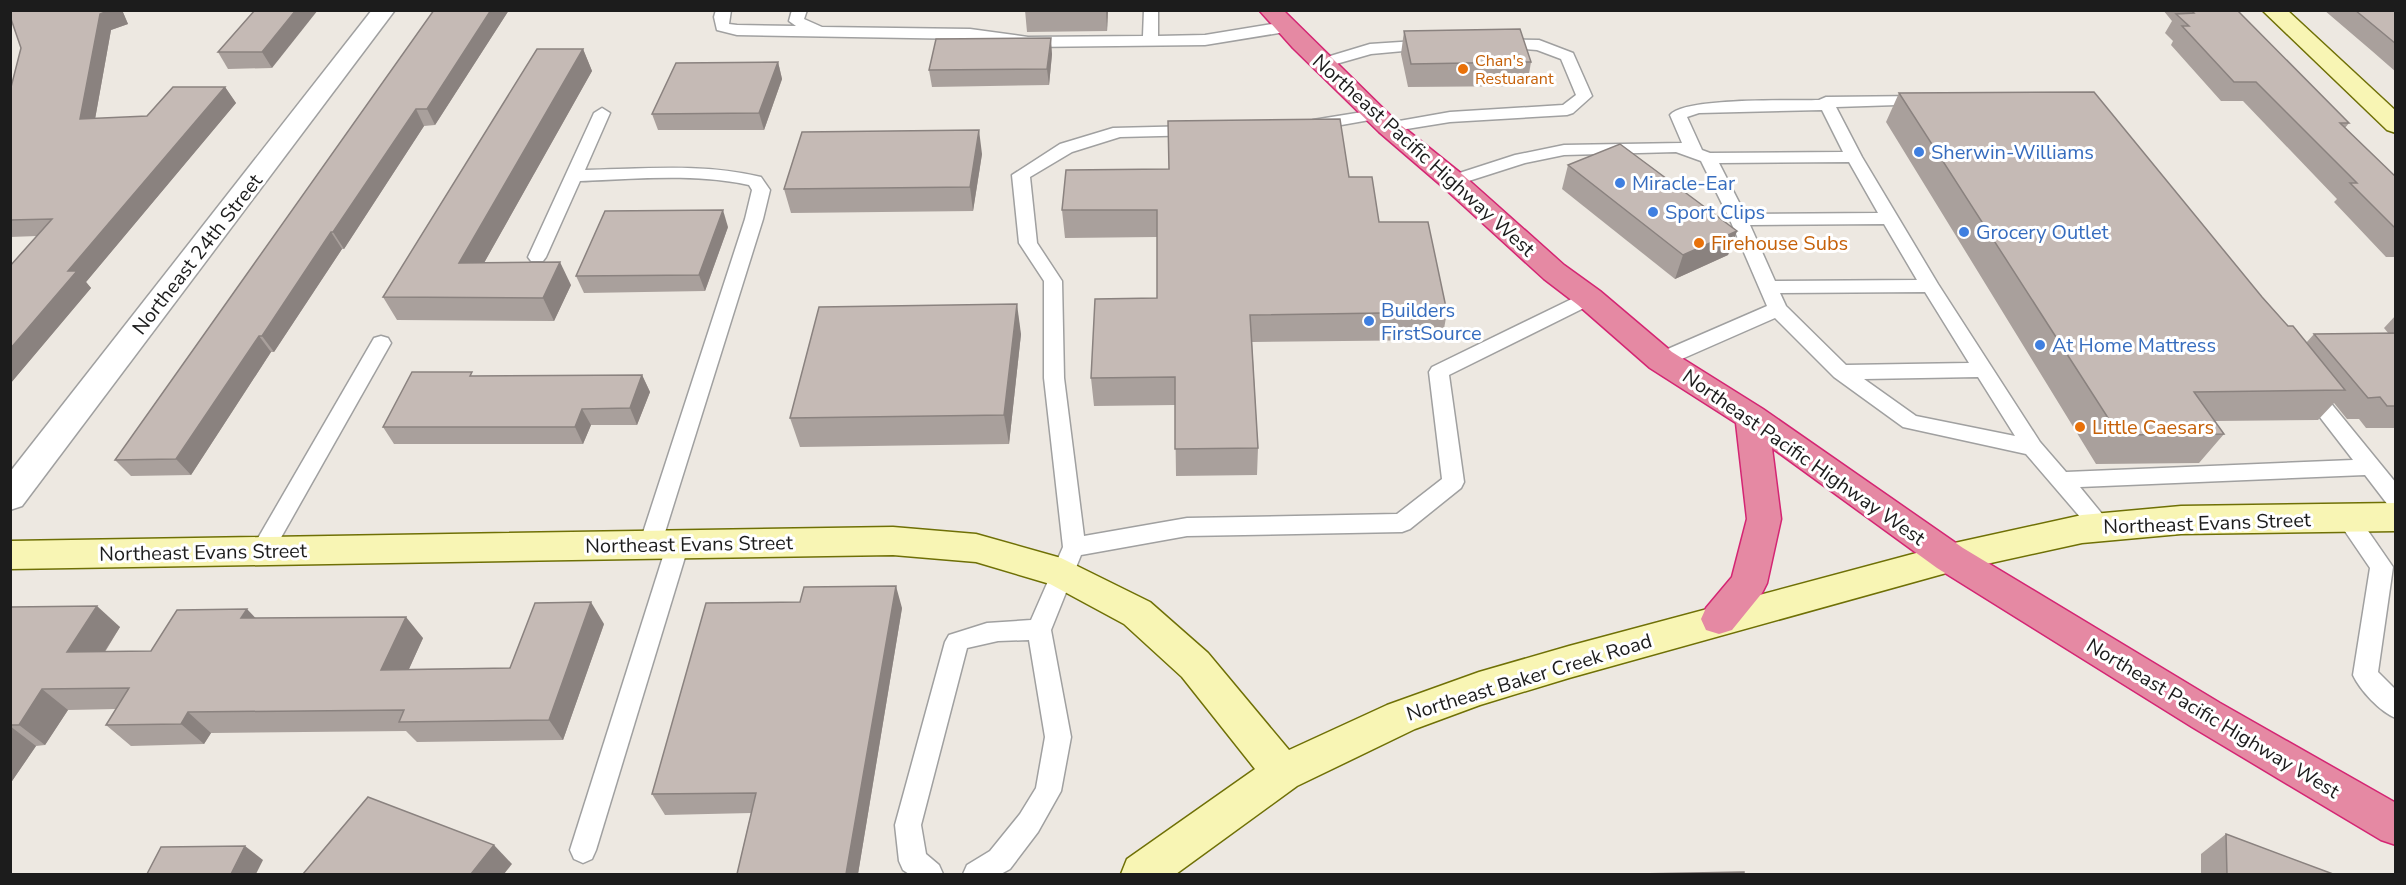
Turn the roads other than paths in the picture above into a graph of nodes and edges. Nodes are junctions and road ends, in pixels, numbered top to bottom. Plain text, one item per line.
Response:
1 (384, 10) edge
2 (724, 10) edge
3 (800, 10) edge
4 (1151, 10) edge
5 (2273, 10) edge
6 (1277, 19) edge
7 (820, 31) junction
8 (1150, 40) junction
9 (1444, 44) edge
10 (1479, 44) edge
11 (1322, 63) junction
12 (1939, 101) edge
13 (1827, 105) junction
14 (602, 113) dead end
15 (1381, 121) junction
16 (2396, 125) edge
17 (1290, 129) edge
18 (1210, 130) edge
19 (1701, 155) junction
20 (1854, 157) junction
21 (574, 176) junction
22 (1454, 182) junction
23 (1890, 218) junction
24 (1739, 220) junction
25 (537, 257) dead end
26 (1930, 285) junction
27 (1768, 287) junction
28 (1589, 298) junction
29 (1778, 309) junction
30 (381, 343) dead end
31 (1661, 360) junction
32 (1985, 370) junction
33 (1841, 372) junction
34 (2297, 375) edge
35 (1752, 417) junction
36 (2033, 448) junction
37 (2370, 467) junction
38 (2063, 480) junction
39 (10, 497) edge
40 (2396, 499) edge
41 (2396, 517) edge
42 (2347, 518) junction
43 (2101, 526) junction
44 (664, 545) junction
45 (262, 551) junction
46 (10, 555) edge
47 (1950, 558) junction
48 (1068, 560) junction
49 (1719, 619) junction
50 (1040, 630) junction
51 (2396, 707) edge
52 (1283, 773) junction
53 (2396, 826) edge
54 (583, 850) dead end
55 (928, 874) edge
56 (977, 874) edge
57 (1142, 874) edge

1 - 39 street, Northeast 24th Street
2 - 7 lane
3 - 7 lane
4 - 8 lane
5 - 16 street
6 - 8 lane
6 - 11 highway, Northeast Pacific Highway West
7 - 8 lane
9 - 11 lane
10 - 15 lane
11 - 15 highway, Northeast Pacific Highway West
12 - 13 lane
13 - 19 lane
13 - 20 lane
14 - 21 lane
15 - 17 lane
15 - 22 highway, Northeast Pacific Highway West
18 - 48 lane
19 - 20 lane
19 - 22 lane
19 - 24 lane
20 - 23 lane
21 - 25 lane
21 - 44 lane
22 - 28 highway, Northeast Pacific Highway West
23 - 24 lane
23 - 26 lane
24 - 27 lane
26 - 27 lane
26 - 32 lane
27 - 29 lane
28 - 31 highway, Northeast Pacific Highway West
28 - 48 lane
29 - 31 lane
29 - 33 lane
30 - 45 lane
31 - 35 highway, Northeast Pacific Highway West
32 - 33 lane
32 - 36 lane
33 - 36 lane
34 - 37 lane
35 - 47 highway, Northeast Pacific Highway West
35 - 49 highway
36 - 38 lane
37 - 38 lane
37 - 40 lane
38 - 43 lane
41 - 42 street, Northeast Evans Street
42 - 43 street, Northeast Evans Street
42 - 51 lane
43 - 47 street, Northeast Evans Street
44 - 45 street, Northeast Evans Street
44 - 48 street, Northeast Evans Street
44 - 54 lane
45 - 46 street, Northeast Evans Street
47 - 49 street, Northeast Baker Creek Road
47 - 53 highway, Northeast Pacific Highway West
48 - 50 lane
48 - 52 street, Northeast Evans Street
49 - 52 street, Northeast Baker Creek Road
50 - 55 lane
50 - 56 lane
52 - 57 street, Northeast Baker Creek Road

